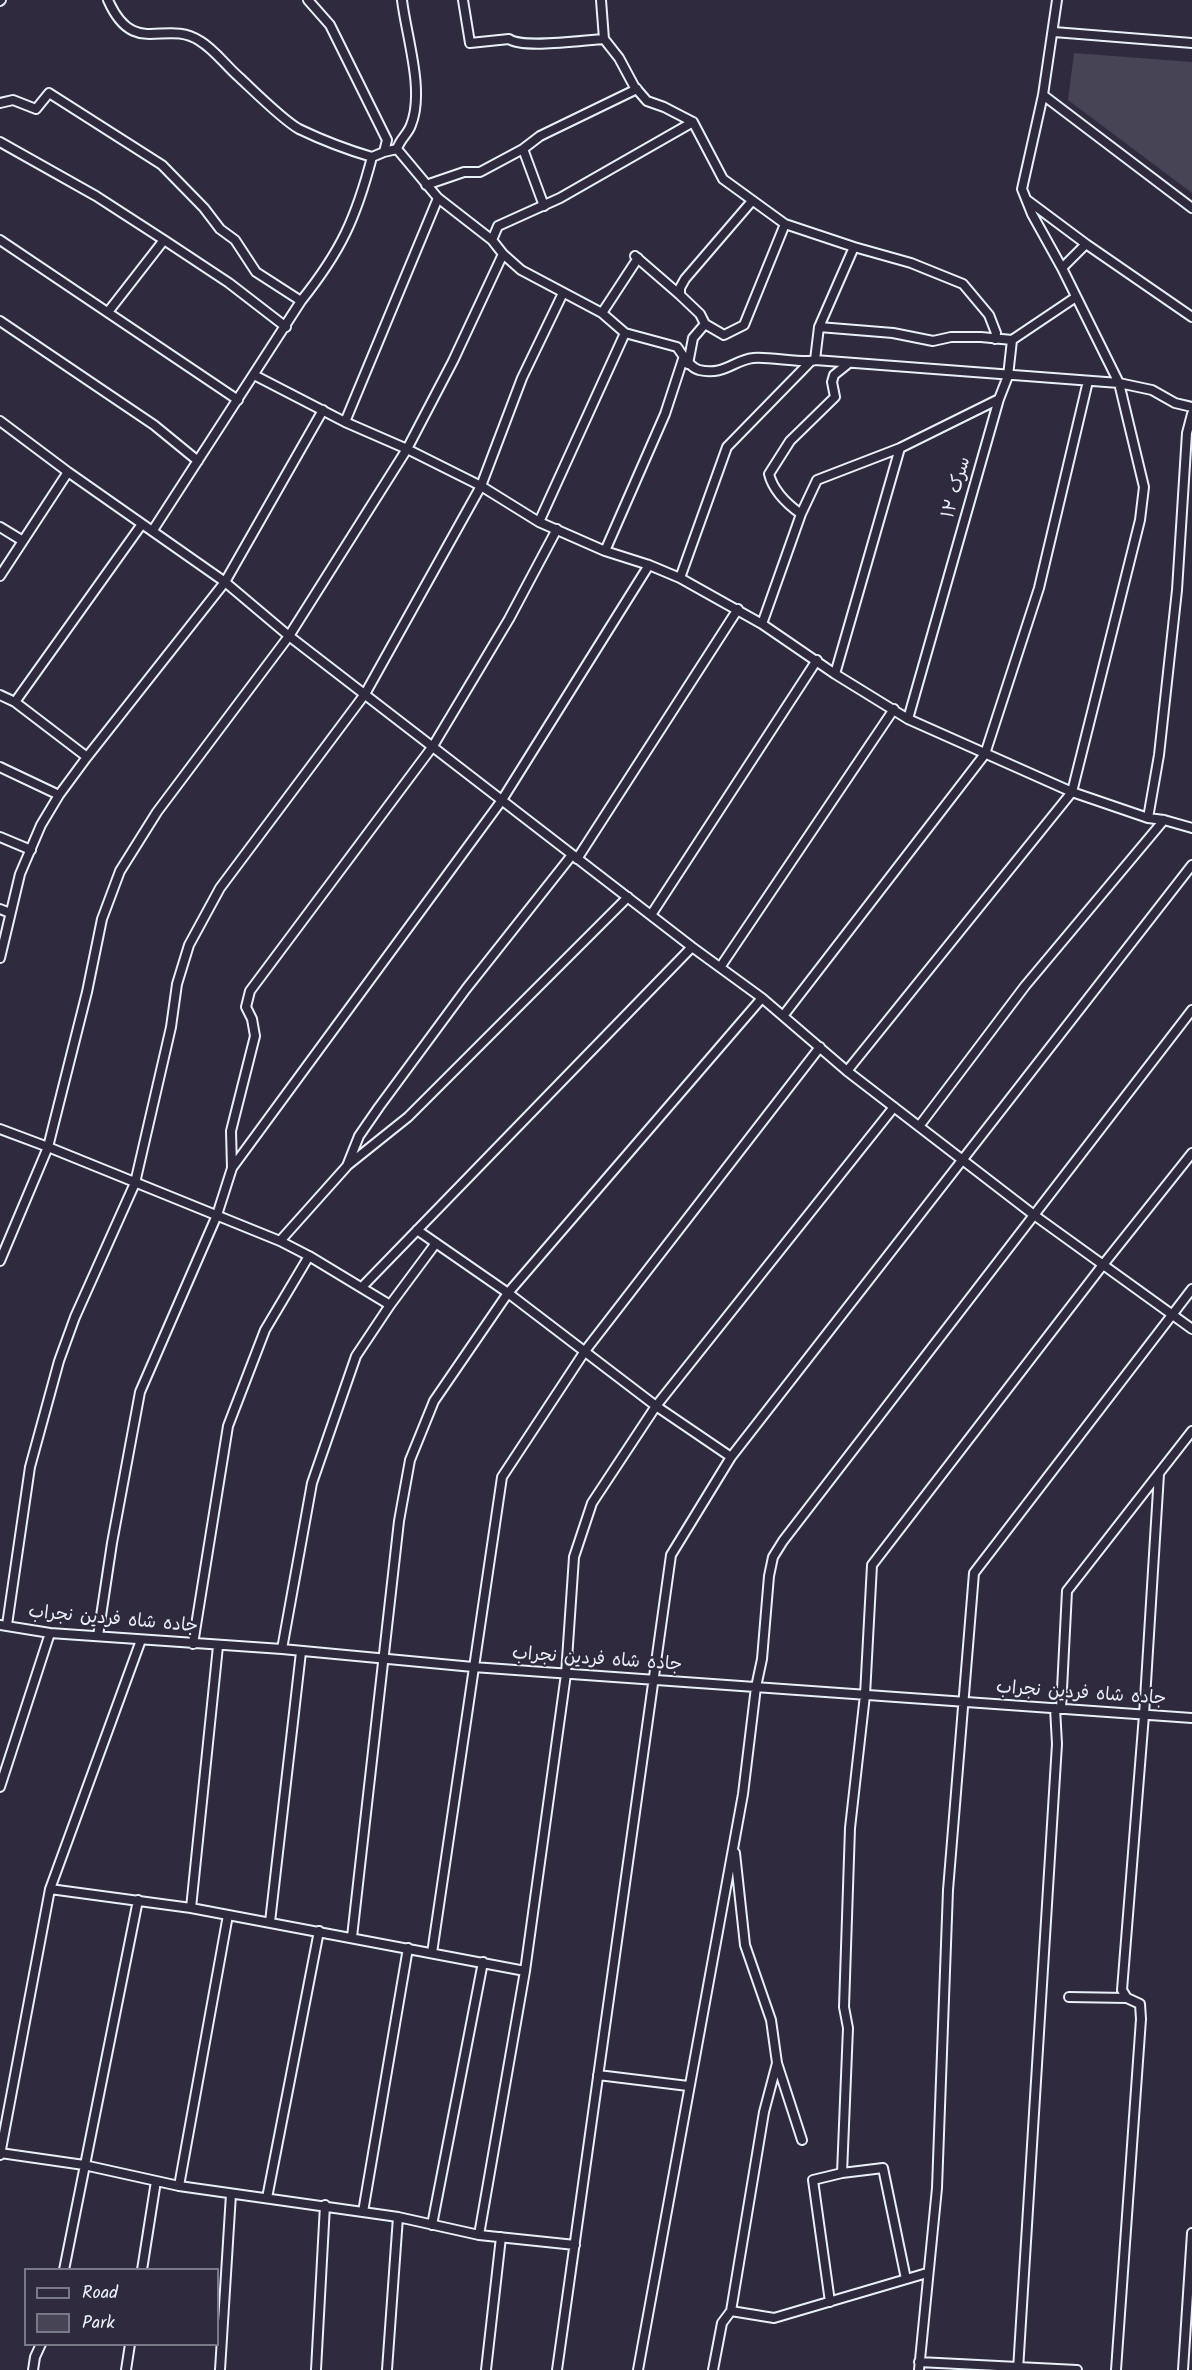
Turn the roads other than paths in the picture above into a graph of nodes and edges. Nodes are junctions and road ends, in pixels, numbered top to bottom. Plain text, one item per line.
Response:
1 (108, 0) edge
2 (308, 0) edge
3 (402, 0) edge
4 (463, 0) edge
5 (601, 0) edge
6 (1057, 0) edge
7 (1054, 32) junction
8 (604, 39) junction
9 (1192, 43) edge
10 (637, 90) junction
11 (1043, 95) junction
12 (0, 103) edge
13 (693, 122) junction
14 (0, 142) edge
15 (397, 148) junction
16 (523, 149) junction
17 (384, 152) junction
18 (372, 157) junction
19 (426, 184) junction
20 (438, 198) junction
21 (1026, 199) junction
22 (752, 201) junction
23 (544, 206) junction
24 (1192, 208) edge
25 (784, 224) junction
26 (0, 240) edge
27 (164, 240) junction
28 (492, 240) junction
29 (1086, 244) junction
30 (854, 247) junction
31 (503, 254) junction
32 (1062, 268) junction
33 (563, 293) junction
34 (680, 296) junction
35 (1077, 297) junction
36 (301, 301) junction
37 (108, 312) junction
38 (602, 313) junction
39 (1192, 317) edge
40 (0, 321) edge
41 (705, 324) junction
42 (286, 327) junction
43 (819, 327) junction
44 (625, 333) junction
45 (995, 339) junction
46 (1012, 340) junction
47 (684, 356) junction
48 (812, 361) junction
49 (849, 363) junction
50 (688, 364) junction
51 (254, 375) junction
52 (1008, 376) junction
53 (1088, 381) junction
54 (1119, 383) junction
55 (999, 399) junction
56 (238, 400) junction
57 (1192, 407) edge
58 (323, 410) junction
59 (1192, 414) edge
60 (0, 421) edge
61 (345, 422) junction
62 (900, 448) junction
63 (407, 449) junction
64 (198, 461) junction
65 (68, 472) junction
66 (481, 486) junction
67 (801, 514) junction
68 (539, 522) junction
69 (142, 524) junction
70 (0, 527) edge
71 (557, 529) junction
72 (153, 530) junction
73 (23, 542) junction
74 (605, 551) junction
75 (649, 565) junction
76 (0, 576) edge
77 (680, 578) junction
78 (225, 582) junction
79 (738, 609) junction
80 (762, 624) junction
81 (289, 636) junction
82 (817, 660) junction
83 (836, 674) junction
84 (365, 694) junction
85 (0, 695) edge
86 (15, 702) junction
87 (894, 709) junction
88 (908, 719) junction
89 (433, 746) junction
90 (985, 754) junction
91 (87, 757) junction
92 (0, 767) edge
93 (1072, 792) junction
94 (59, 795) junction
95 (502, 800) junction
96 (1148, 818) junction
97 (1164, 820) junction
98 (1192, 828) edge
99 (0, 837) edge
100 (31, 850) junction
101 (575, 857) junction
102 (1192, 865) edge
103 (627, 897) junction
104 (0, 909) edge
105 (10, 913) junction
106 (651, 915) junction
107 (692, 947) junction
108 (0, 958) edge
109 (720, 966) junction
110 (762, 998) junction
111 (1192, 1010) edge
112 (783, 1016) junction
113 (820, 1047) junction
114 (847, 1071) junction
115 (894, 1107) junction
116 (920, 1125) junction
117 (0, 1129) edge
118 (48, 1147) junction
119 (1192, 1153) edge
120 (962, 1160) junction
121 (347, 1166) junction
122 (232, 1168) junction
123 (135, 1183) junction
124 (217, 1215) junction
125 (1034, 1215) junction
126 (417, 1230) junction
127 (280, 1241) junction
128 (436, 1243) junction
129 (309, 1256) junction
130 (0, 1261) edge
131 (1102, 1266) junction
132 (362, 1287) junction
133 (1192, 1289) edge
134 (508, 1293) junction
135 (390, 1305) junction
136 (1172, 1314) junction
137 (1192, 1329) edge
138 (585, 1351) junction
139 (656, 1406) junction
140 (1192, 1431) edge
141 (731, 1457) junction
142 (1159, 1474) junction
143 (3, 1625) edge
144 (50, 1633) junction
145 (99, 1636) junction
146 (141, 1640) junction
147 (193, 1644) junction
148 (218, 1646) junction
149 (282, 1649) junction
150 (301, 1652) junction
151 (383, 1658) junction
152 (473, 1667) junction
153 (566, 1674) junction
154 (655, 1680) junction
155 (756, 1687) junction
156 (865, 1695) junction
157 (964, 1702) junction
158 (1058, 1708) junction
159 (1144, 1715) junction
160 (1192, 1718) edge
161 (0, 1787) edge
162 (734, 1843) junction
163 (50, 1888) junction
164 (138, 1900) junction
165 (191, 1908) junction
166 (228, 1915) junction
167 (270, 1922) junction
168 (319, 1931) junction
169 (352, 1937) junction
170 (408, 1948) junction
171 (432, 1953) junction
172 (483, 1962) junction
173 (525, 1971) junction
174 (1069, 1997) dead end
175 (1127, 1998) junction
176 (777, 2063) junction
177 (598, 2075) junction
178 (688, 2086) junction
179 (802, 2140) dead end
180 (0, 2154) edge
181 (84, 2165) junction
182 (842, 2173) junction
183 (156, 2181) junction
184 (178, 2186) junction
185 (231, 2194) junction
186 (267, 2198) junction
187 (326, 2205) junction
188 (363, 2212) junction
189 (398, 2217) junction
190 (432, 2225) junction
191 (1192, 2234) edge
192 (478, 2235) junction
193 (501, 2236) junction
194 (575, 2245) junction
195 (64, 2268) edge
196 (142, 2268) edge
197 (927, 2273) junction
198 (906, 2279) junction
199 (830, 2302) junction
200 (732, 2311) junction
201 (40, 2346) edge
202 (130, 2346) edge
203 (919, 2366) edge
204 (1018, 2369) edge
205 (33, 2370) edge
206 (126, 2370) edge
207 (220, 2370) edge
208 (316, 2370) edge
209 (387, 2370) edge
210 (486, 2370) edge
211 (556, 2370) edge
212 (638, 2370) edge
213 (713, 2370) edge
214 (1077, 2370) edge
215 (1116, 2370) edge
216 (1183, 2370) edge

1 - 18 street
2 - 17 street
3 - 15 street
4 - 8 street
5 - 8 street
6 - 7 street
7 - 9 street
7 - 11 street
8 - 10 street
10 - 13 street
10 - 16 street
11 - 21 street
11 - 24 street
12 - 36 street
13 - 22 street
13 - 23 street
14 - 27 street
15 - 17 street
15 - 19 street
16 - 19 street
16 - 23 street
17 - 18 street
18 - 36 street
19 - 20 street
20 - 28 street
20 - 61 street
21 - 29 street
21 - 32 street
22 - 25 street
22 - 34 street
23 - 28 street
25 - 30 street
25 - 41 street
26 - 37 street
27 - 37 street
27 - 42 street
28 - 31 street
29 - 32 street
29 - 39 street
30 - 43 street
30 - 45 street
31 - 33 street
31 - 63 street
32 - 35 street
33 - 38 street
33 - 66 street
34 - 38 street
34 - 41 street
35 - 46 street
35 - 54 street
36 - 42 street
37 - 56 street
38 - 44 street
40 - 64 street
41 - 50 street
42 - 51 street
43 - 45 street
43 - 48 street
44 - 47 street
44 - 68 street
45 - 46 street
46 - 52 street, سرک ۱۲
47 - 50 street
47 - 74 street
48 - 49 street
48 - 50 street
48 - 77 street
49 - 52 street
49 - 67 street
51 - 56 street
51 - 58 street
52 - 53 street
52 - 55 street, سرک ۱۲
53 - 54 street
53 - 90 street
54 - 57 street
54 - 93 street
55 - 62 street
55 - 88 street, سرک ۱۲
56 - 64 street
58 - 61 street
58 - 78 street
59 - 96 street
60 - 65 street
61 - 63 street
62 - 67 street
62 - 83 street
63 - 66 street
63 - 81 street
64 - 72 street
65 - 69 street
65 - 73 street
66 - 68 street
66 - 84 street
67 - 80 street
68 - 71 street
69 - 72 street
69 - 86 street
70 - 73 street
71 - 74 street
71 - 89 street
72 - 78 street
73 - 76 street
74 - 75 street
75 - 77 street
75 - 95 street
77 - 79 street
78 - 81 street
78 - 91 street
79 - 80 street
79 - 101 street
80 - 82 street
81 - 84 street
81 - 118 street
82 - 83 street
82 - 106 street
83 - 87 street
84 - 89 street
84 - 123 street
85 - 86 street
86 - 91 street
87 - 88 street
87 - 109 street
88 - 90 street
89 - 95 street
89 - 122 street
90 - 93 street
90 - 112 street
91 - 94 street
92 - 94 street
93 - 96 street
93 - 114 street
94 - 100 street
95 - 101 street
95 - 122 street
96 - 97 street
97 - 98 street
97 - 116 street
99 - 100 street
100 - 105 street
101 - 103 street
101 - 121 street
102 - 120 street
103 - 106 street
103 - 121 street
104 - 105 street
105 - 108 street
106 - 107 street
107 - 109 street
107 - 126 street
109 - 110 street
110 - 112 street
110 - 134 street
111 - 125 street
112 - 113 street
113 - 114 street
113 - 138 street
114 - 115 street
115 - 116 street
115 - 139 street
116 - 120 street
117 - 118 street
118 - 123 street
118 - 130 street
119 - 131 street
120 - 125 street
120 - 141 street
121 - 127 street
122 - 124 street
123 - 124 street
123 - 143 street
124 - 127 street
124 - 145 street
125 - 131 street
125 - 155 street
126 - 128 street
126 - 132 street
127 - 129 street
128 - 134 street
128 - 135 street
129 - 132 street
129 - 147 street
131 - 136 street
131 - 156 street
132 - 135 street
133 - 136 street
134 - 138 street
134 - 151 street
135 - 149 street
136 - 137 street
136 - 157 street
138 - 139 street
138 - 152 street
139 - 141 street
139 - 153 street
140 - 142 street
141 - 154 street
142 - 158 street
142 - 159 street
143 - 144 street, جاده شاه فردین نجراب
144 - 145 street, جاده شاه فردین نجراب
144 - 161 street
145 - 146 street, جاده شاه فردین نجراب
146 - 147 street, جاده شاه فردین نجراب
146 - 163 street
147 - 148 street, جاده شاه فردین نجراب
148 - 149 street, جاده شاه فردین نجراب
148 - 165 street
149 - 150 street, جاده شاه فردین نجراب
150 - 151 street, جاده شاه فردین نجراب
150 - 167 street
151 - 152 street, جاده شاه فردین نجراب
151 - 169 street
152 - 153 street, جاده شاه فردین نجراب
152 - 171 street
153 - 154 street, جاده شاه فردین نجراب
153 - 173 street
154 - 155 street, جاده شاه فردین نجراب
154 - 177 street
155 - 156 street, جاده شاه فردین نجراب
155 - 162 street
156 - 157 street, جاده شاه فردین نجراب
156 - 182 street
157 - 158 street, جاده شاه فردین نجراب
157 - 197 street
158 - 159 street, جاده شاه فردین نجراب
158 - 204 street
159 - 160 street, جاده شاه فردین نجراب
159 - 175 street
162 - 176 street
162 - 178 street
163 - 164 street
163 - 180 street
164 - 165 street
164 - 181 street
165 - 166 street
166 - 167 street
166 - 184 street
167 - 168 street
168 - 169 street
168 - 186 street
169 - 170 street
170 - 171 street
170 - 188 street
171 - 172 street
172 - 173 street
172 - 190 street
173 - 192 street
174 - 175 street
175 - 215 street
176 - 179 street
176 - 200 street
177 - 178 street
177 - 194 street
178 - 212 street
180 - 181 street
181 - 183 street
181 - 195 street
182 - 198 street
182 - 199 street
183 - 184 street
183 - 196 street
184 - 185 street
185 - 186 street
185 - 207 street
186 - 187 street
187 - 188 street
187 - 208 street
188 - 189 street
189 - 190 street
189 - 209 street
190 - 192 street
191 - 216 street
192 - 193 street
193 - 194 street
193 - 210 street
194 - 211 street
197 - 198 street
197 - 203 street
198 - 199 street
199 - 200 street
200 - 213 street
201 - 205 street
202 - 206 street
203 - 204 street
204 - 214 street

